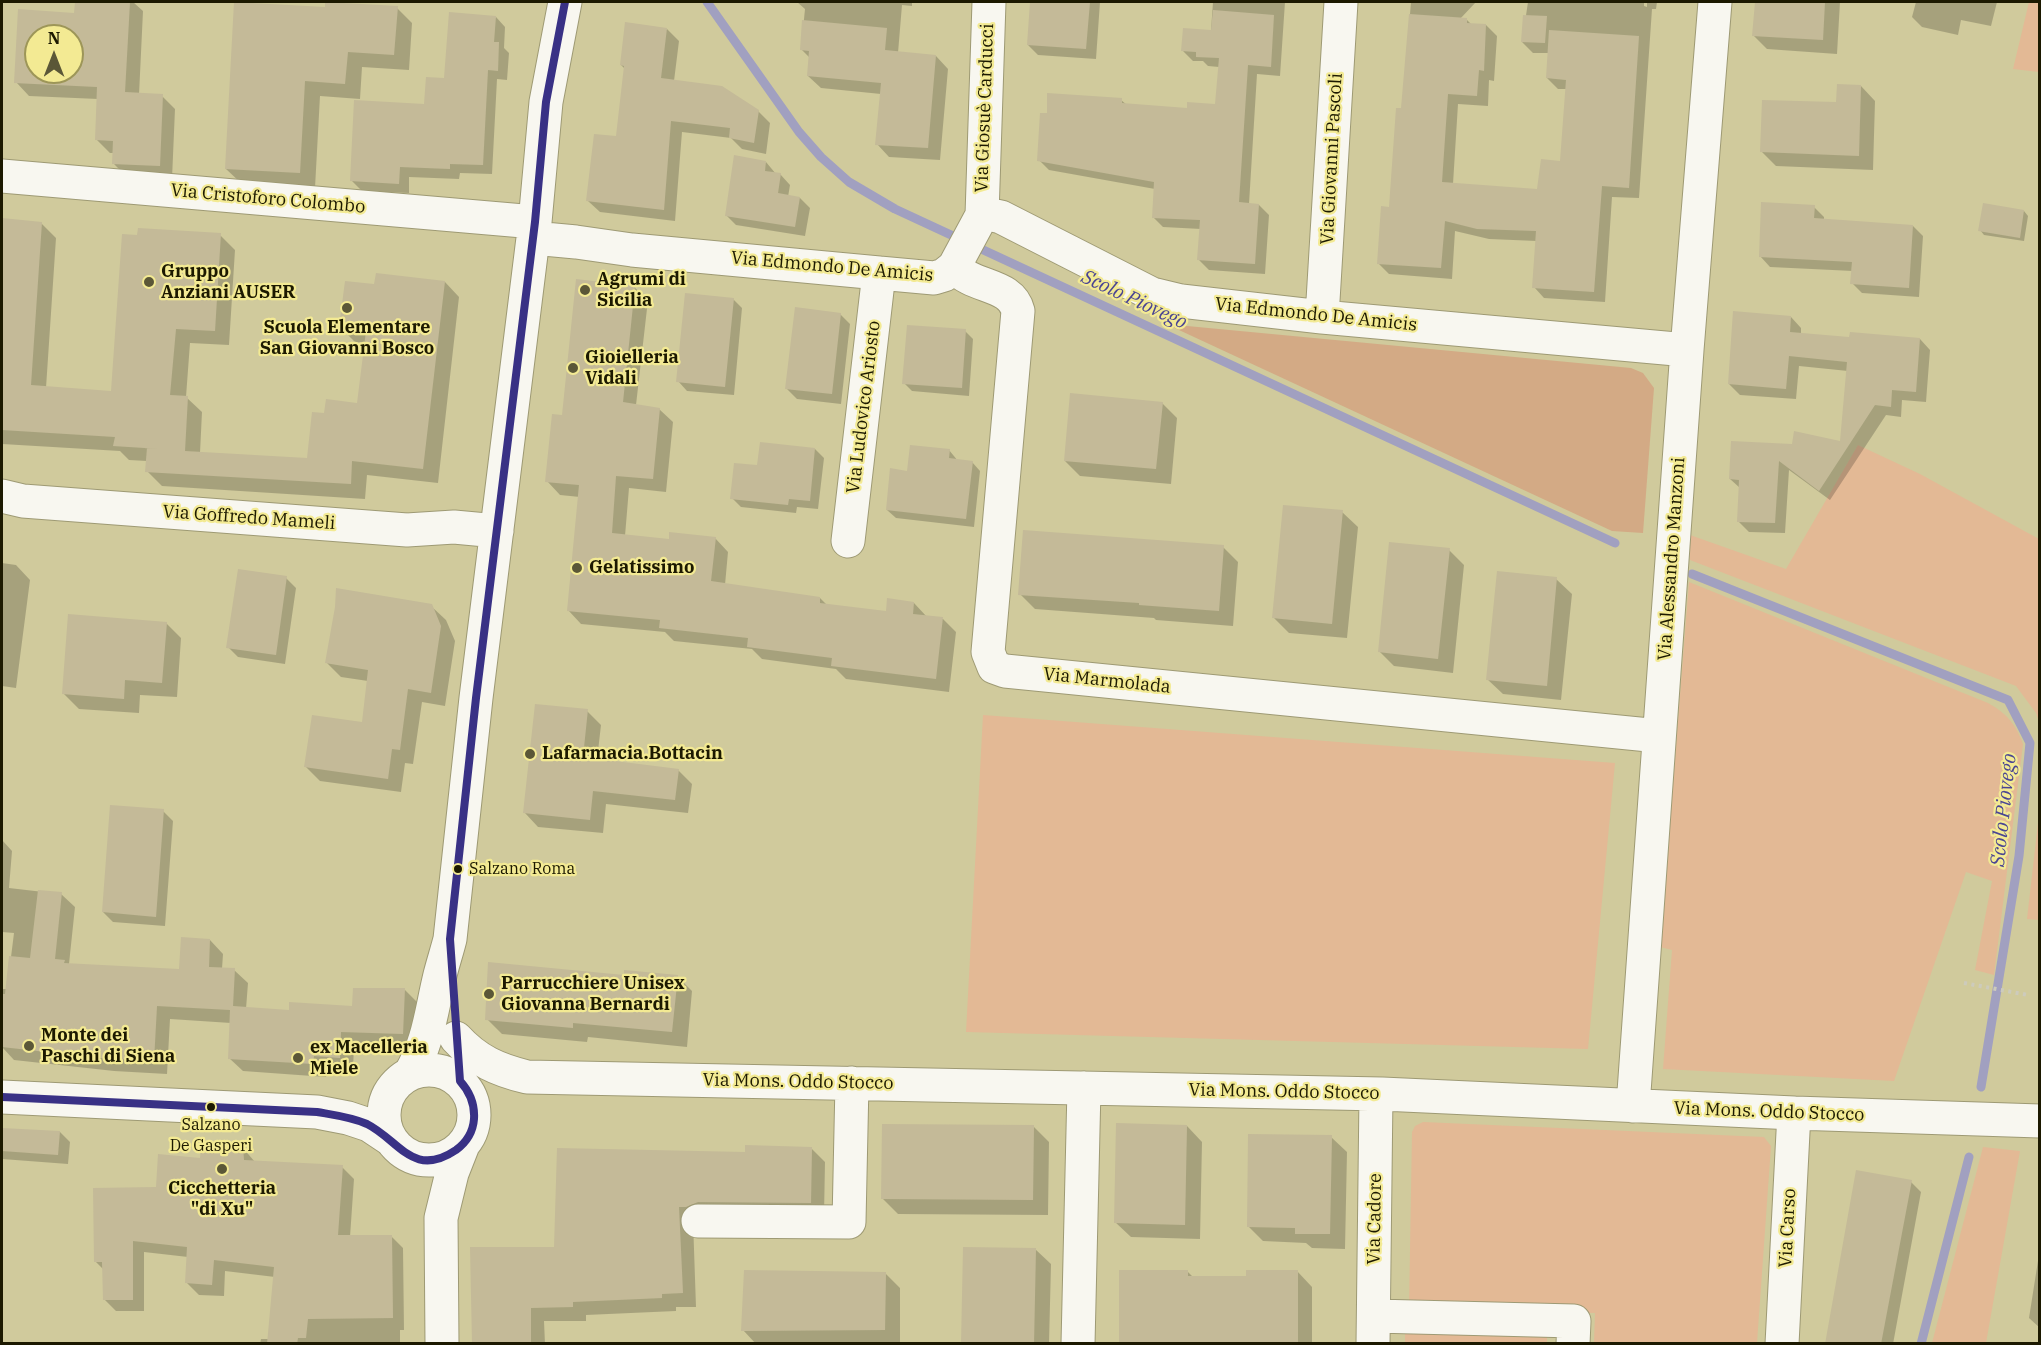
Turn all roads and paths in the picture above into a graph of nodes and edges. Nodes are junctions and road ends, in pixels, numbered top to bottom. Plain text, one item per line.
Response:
1 (565, 2) edge
2 (989, 2) edge
3 (1341, 2) edge
4 (1713, 5) edge
5 (2, 176) edge
6 (534, 230) junction
7 (968, 242) junction
8 (879, 273) junction
9 (1322, 317) junction
10 (1687, 350) junction
11 (2, 496) edge
12 (497, 531) junction
13 (848, 542) dead end
14 (1659, 736) junction
15 (450, 939) junction
16 (1964, 983) dead end
17 (2028, 995) dead end
18 (456, 1038) junction
19 (515, 1074) junction
20 (401, 1080) junction
21 (461, 1083) junction
22 (852, 1083) junction
23 (1084, 1088) junction
24 (1376, 1094) junction
25 (2, 1097) edge
26 (1633, 1106) junction
27 (317, 1112) junction
28 (1794, 1113) junction
29 (2040, 1121) edge
30 (469, 1133) junction
31 (398, 1147) junction
32 (441, 1218) junction
33 (698, 1221) dead end
34 (1373, 1330) edge
35 (442, 1344) edge
36 (1078, 1344) edge
37 (1573, 1344) edge
38 (1782, 1344) edge

1 - 6 street
2 - 7 street, Via Giosuè Carducci
3 - 9 street, Via Giovanni Pascoli
4 - 10 street, Via Alessandro Manzoni
5 - 6 street, Via Cristoforo Colombo
6 - 8 street, Via Edmondo De Amicis
6 - 12 street
7 - 8 street, Via Edmondo De Amicis
7 - 9 street, Via Edmondo De Amicis
7 - 14 street, Via Marmolada
8 - 13 street, Via Ludovico Ariosto
9 - 10 street, Via Edmondo De Amicis
10 - 14 street, Via Alessandro Manzoni
11 - 12 street, Via Goffredo Mameli
12 - 15 street
14 - 26 street, Via Alessandro Manzoni
15 - 18 street
15 - 20 street
16 - 17 path
18 - 19 street
18 - 21 street
19 - 21 street
19 - 22 street, Via Mons. Oddo Stocco
19 - 30 street
20 - 21 street
20 - 27 street
20 - 31 street
21 - 30 street
22 - 23 street, Via Mons. Oddo Stocco
22 - 33 street
23 - 24 street, Via Mons. Oddo Stocco
23 - 36 street
24 - 26 street, Via Mons. Oddo Stocco
24 - 34 street, Via Cadore
25 - 27 street
26 - 28 street, Via Mons. Oddo Stocco
27 - 31 street
28 - 29 street, Via Mons. Oddo Stocco
28 - 38 street, Via Carso
30 - 31 street
30 - 32 street
31 - 32 street
32 - 35 street
34 - 37 street

